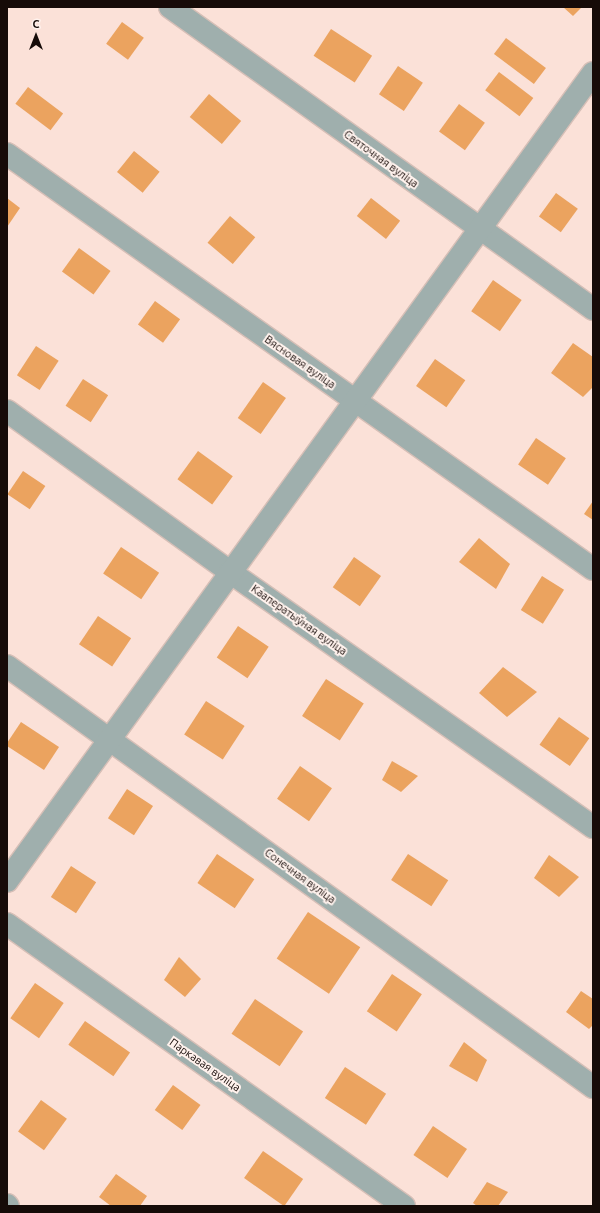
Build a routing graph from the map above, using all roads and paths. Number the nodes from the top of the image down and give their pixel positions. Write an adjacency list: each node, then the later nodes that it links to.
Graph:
1 (170, 7): 4 (street, Святочная вуліца)
2 (593, 72): 4 (street)
3 (7, 154): 6 (street, Вясновая вуліца)
4 (479, 229): 5 (street, Святочная вуліца); 6 (street)
5 (593, 309)
6 (354, 400): 8 (street, Вясновая вуліца); 9 (street)
7 (7, 411): 9 (street, Кааператыўная вуліца)
8 (593, 569)
9 (230, 572): 11 (street); 12 (street, Кааператыўная вуліца)
10 (7, 666): 11 (street, Сонечная вуліца)
11 (109, 739): 13 (street); 15 (street, Сонечная вуліца)
12 (593, 827)
13 (7, 881)
14 (7, 924): 16 (street, Паркавая вуліца)
15 (593, 1087)
16 (404, 1206)

